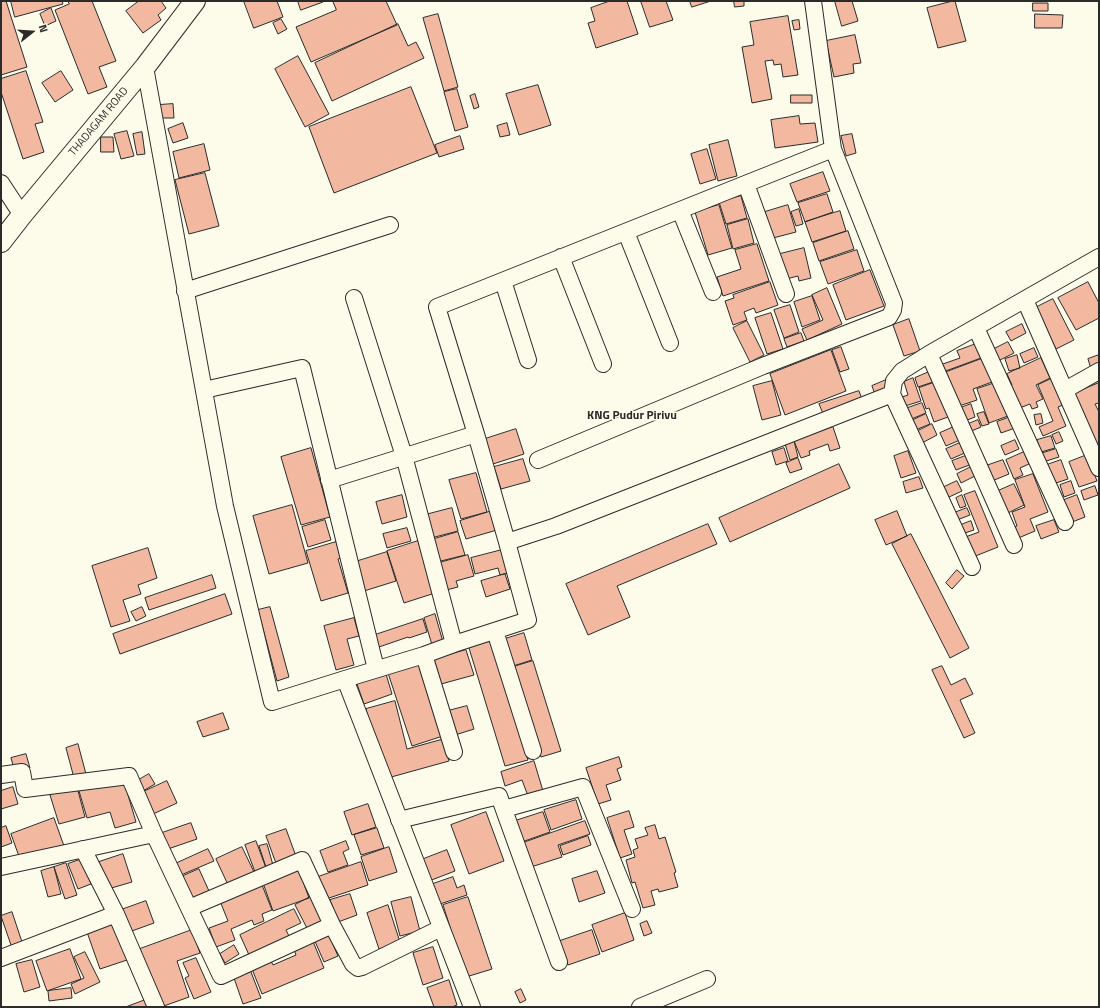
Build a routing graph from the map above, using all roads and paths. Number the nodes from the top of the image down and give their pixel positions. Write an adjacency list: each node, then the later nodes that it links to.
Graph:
1 (195, 1): 3 (main road, THADAGAM ROAD)
2 (813, 1): 4 (street)
3 (145, 67): 8 (main road, THADAGAM ROAD); 15 (street)
4 (833, 149): 6 (street); 31 (street)
5 (1, 183): 8 (street)
6 (746, 184): 7 (street); 17 (street)
7 (680, 210): 10 (street); 16 (street)
8 (22, 215): 11 (main road, THADAGAM ROAD)
9 (390, 226): 15 (street)
10 (626, 232): 13 (street); 21 (street)
11 (1, 242)
12 (1099, 257): 19 (street)
13 (561, 258): 14 (street); 24 (street)
14 (503, 281): 23 (street); 29 (street)
15 (186, 291): 26 (street)
16 (713, 292)
17 (786, 294)
18 (354, 298): 30 (street)
19 (1025, 300): 20 (street); 27 (street)
20 (976, 328): 22 (street); 34 (street)
21 (670, 343)
22 (929, 354): 28 (street); 36 (street)
23 (528, 360)
24 (603, 364)
25 (1099, 371): 27 (street)
26 (204, 390): 33 (street); 42 (street)
27 (1065, 390): 32 (street)
28 (892, 394): 35 (street); 37 (street)
29 (476, 434): 30 (street); 35 (street)
30 (404, 456): 33 (street); 39 (street)
31 (538, 460)
32 (1099, 468)
33 (329, 480): 41 (street)
34 (1065, 522)
35 (507, 542): 38 (street)
36 (1014, 545)
37 (972, 567)
38 (495, 631): 39 (street); 43 (street)
39 (454, 644): 40 (street)
40 (424, 655): 41 (street); 44 (street)
41 (376, 670): 42 (street)
42 (345, 679): 47 (street)
43 (533, 751)
44 (454, 752)
45 (1, 775): 48 (street)
46 (504, 809): 47 (street); 52 (street); 57 (street)
47 (400, 820): 55 (street)
48 (154, 834): 49 (street); 51 (street)
49 (84, 849): 50 (street); 53 (street)
50 (1, 866)
51 (189, 908): 54 (street); 54 (street)
52 (632, 909)
53 (116, 914): 56 (street); 60 (street)
54 (332, 925): 55 (street)
55 (441, 928): 61 (street)
56 (1, 958)
57 (559, 962)
58 (707, 979): 59 (street)
59 (646, 1006)
60 (156, 1007)
61 (472, 1007)

